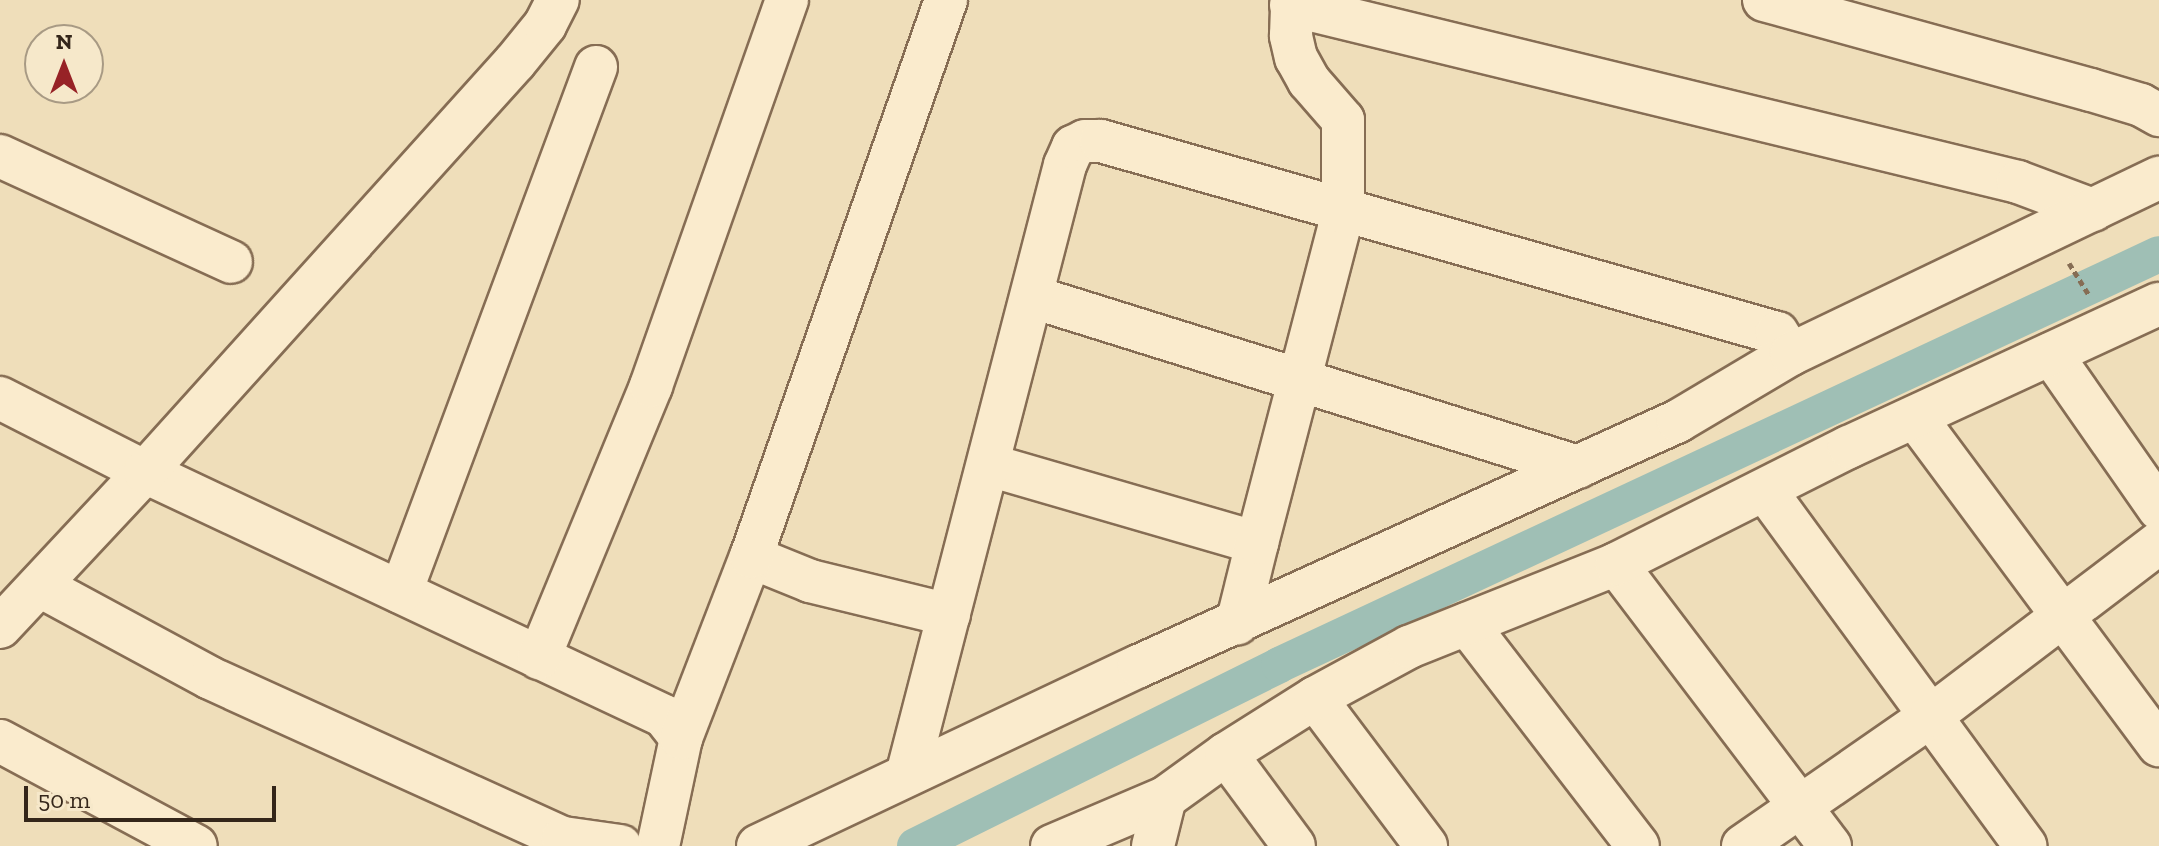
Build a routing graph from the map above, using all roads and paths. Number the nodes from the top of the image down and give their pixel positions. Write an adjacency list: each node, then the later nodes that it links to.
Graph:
1 (558, 0): 22 (street)
2 (787, 0): 38 (street)
3 (946, 0): 29 (street)
4 (1764, 0): 7 (street)
5 (1292, 2): 10 (street); 11 (street)
6 (596, 67): 32 (street)
7 (2159, 115)
8 (0, 156): 13 (street)
9 (2159, 178): 10 (street)
10 (2093, 210): 12 (street)
11 (1343, 212): 14 (street); 17 (street); 19 (street)
12 (2050, 231): 16 (path); 17 (street)
13 (231, 262)
14 (1033, 297): 19 (street); 23 (street)
15 (2156, 311): 16 (street)
16 (2108, 327): 18 (street)
17 (1791, 354): 24 (street)
18 (2051, 354): 21 (street); 26 (street)
19 (1298, 381): 24 (street); 27 (street)
20 (0, 398): 22 (street)
21 (1915, 417): 25 (street); 34 (street)
22 (114, 456): 31 (street); 32 (street)
23 (989, 465): 27 (street); 33 (street)
24 (1578, 467): 35 (street)
25 (1765, 490): 30 (street); 40 (street)
26 (2159, 509)
27 (1257, 543): 35 (street)
28 (2159, 543): 34 (street)
29 (751, 557): 33 (street); 41 (street)
30 (1616, 564): 36 (street); 47 (street)
31 (40, 586): 37 (street); 49 (street)
32 (401, 592): 38 (street)
33 (949, 615): 45 (street)
34 (2063, 616): 40 (street); 43 (street)
35 (1237, 624): 45 (street)
36 (1467, 624): 39 (street); 56 (street)
37 (0, 627)
38 (539, 658): 41 (street)
39 (1315, 698): 44 (street); 55 (street)
40 (1931, 716): 47 (street); 59 (street)
41 (681, 738): 50 (street)
42 (0, 741): 48 (street)
43 (2159, 745)
44 (1226, 754): 46 (street); 54 (street)
45 (907, 775): 51 (street)
46 (1165, 798): 52 (street); 53 (street)
47 (1800, 807): 57 (street); 58 (street)
48 (196, 846)
49 (620, 846)
50 (658, 846)
51 (758, 846)
52 (1052, 846)
53 (1153, 846)
54 (1294, 846)
55 (1426, 846)
56 (1638, 846)
57 (1743, 846)
58 (1830, 846)
59 (2026, 846)

